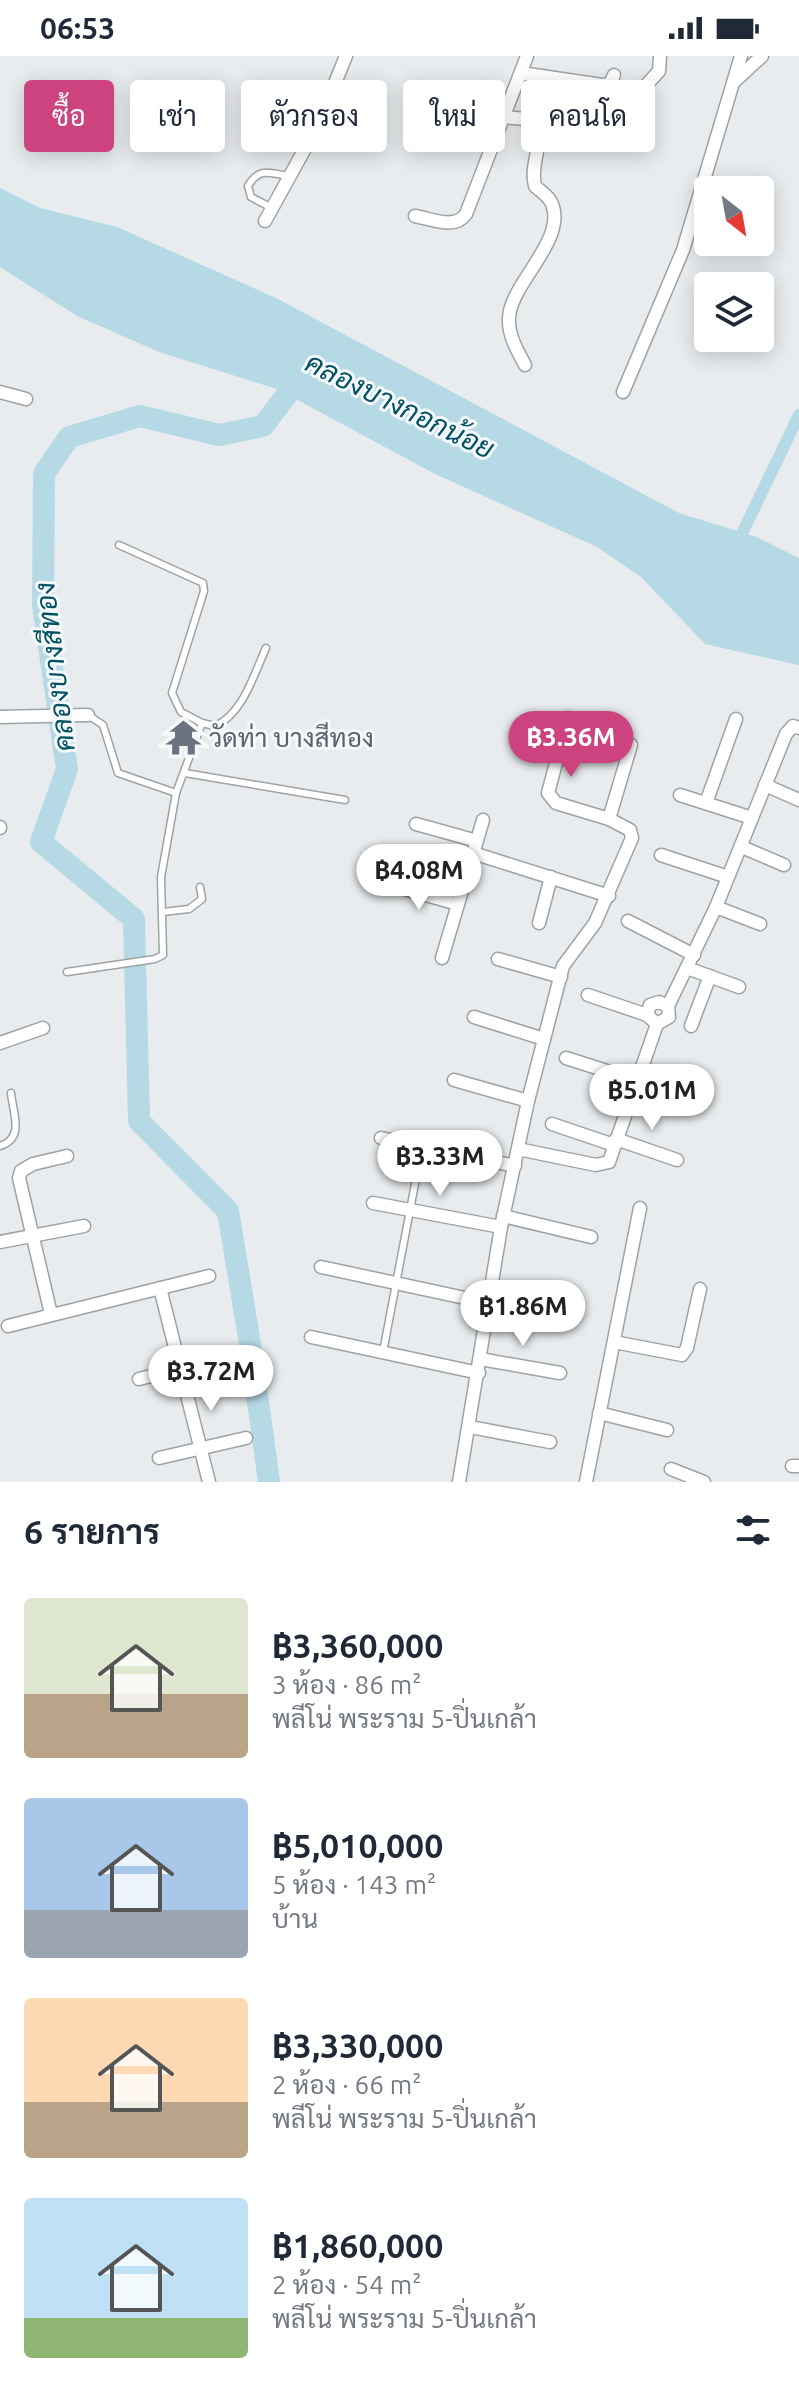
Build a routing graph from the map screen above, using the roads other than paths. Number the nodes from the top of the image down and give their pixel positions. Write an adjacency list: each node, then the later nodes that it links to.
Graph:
1 (346, 56): 8 (street)
2 (527, 56): 6 (street)
3 (660, 56): 9 (street)
4 (741, 56): 10 (street)
5 (762, 56): 10 (street)
6 (521, 73): 7 (street); 11 (street)
7 (614, 75)
8 (337, 80)
9 (651, 80)
10 (734, 82): 21 (street)
11 (505, 114)
12 (303, 152): 15 (street)
13 (490, 152): 17 (street)
14 (537, 152): 19 (street)
15 (290, 176): 16 (street); 16 (lane)
16 (272, 208): 18 (street)
17 (415, 216)
18 (265, 221)
19 (525, 365)
20 (0, 392): 22 (street)
21 (623, 392)
22 (26, 399)
23 (119, 545): 29 (lane)
24 (266, 648): 29 (lane)
25 (82, 716): 26 (street); 34 (lane)
26 (0, 717)
27 (568, 718): 40 (street)
28 (736, 719): 38 (street)
29 (202, 723): 32 (lane)
30 (799, 728): 33 (street)
31 (631, 745): 40 (street)
32 (185, 773): 34 (lane); 36 (lane)
33 (765, 785): 37 (street); 39 (street)
34 (176, 793): 54 (lane)
35 (680, 795): 38 (street)
36 (345, 800)
37 (799, 800)
38 (706, 803): 39 (street)
39 (752, 818): 44 (street)
40 (609, 819): 51 (street)
41 (483, 820): 43 (street)
42 (416, 824): 43 (street)
43 (475, 847): 47 (street); 52 (street)
44 (742, 847): 46 (street); 48 (street)
45 (661, 855): 48 (street)
46 (784, 865)
47 (551, 877): 51 (street); 56 (street)
48 (728, 877): 53 (street)
49 (390, 885): 52 (street)
50 (200, 887): 54 (lane)
51 (609, 896): 64 (street)
52 (458, 904): 59 (street)
53 (716, 907): 57 (street); 58 (street)
54 (163, 912): 62 (lane)
55 (628, 921): 58 (street)
56 (539, 923)
57 (760, 924)
58 (694, 955): 61 (street)
59 (442, 958)
60 (498, 959): 64 (street)
61 (687, 968): 63 (street); 67 (street)
62 (67, 972)
63 (710, 976): 65 (street); 71 (street)
64 (561, 977): 73 (street)
65 (739, 987)
66 (588, 995): 68 (street)
67 (668, 1006): 68 (street); 70 (street)
68 (647, 1015): 70 (street)
69 (474, 1017): 73 (street)
70 (657, 1024): 76 (street)
71 (691, 1026)
72 (43, 1028): 74 (street)
73 (544, 1039): 80 (street)
74 (0, 1043)
75 (566, 1058): 76 (street)
76 (640, 1074): 78 (street); 83 (street)
77 (454, 1080): 80 (street)
78 (703, 1090)
79 (11, 1093): 84 (lane)
80 (528, 1101): 86 (street)
81 (552, 1124): 83 (street)
82 (381, 1138): 85 (street)
83 (615, 1142): 86 (street); 88 (street)
84 (0, 1146)
85 (422, 1147): 89 (street); 92 (lane)
86 (518, 1149): 89 (street)
87 (67, 1156): 95 (street)
88 (677, 1160)
89 (515, 1166): 93 (street)
90 (373, 1203): 92 (street)
91 (640, 1208): 109 (street)
92 (411, 1210): 93 (street); 100 (lane)
93 (502, 1222): 96 (street); 101 (street)
94 (84, 1226): 95 (street)
95 (32, 1236): 97 (street); 106 (street)
96 (591, 1237)
97 (0, 1242)
98 (321, 1267): 100 (street)
99 (209, 1276): 102 (street)
100 (397, 1284): 104 (street); 110 (lane)
101 (492, 1287): 104 (street); 105 (street)
102 (160, 1288): 106 (street); 113 (street)
103 (700, 1289): 109 (street)
104 (488, 1303): 112 (street)
105 (576, 1304)
106 (51, 1314): 107 (street)
107 (8, 1326)
108 (311, 1337): 110 (street)
109 (614, 1342): 117 (street)
110 (383, 1353): 114 (street)
111 (226, 1357): 113 (street)
112 (480, 1359): 114 (street); 115 (street)
113 (181, 1367): 116 (street); 122 (street)
114 (479, 1373): 118 (street)
115 (560, 1373)
116 (139, 1379)
117 (599, 1413): 119 (street); 127 (street)
118 (470, 1427): 121 (street); 126 (street)
119 (667, 1430)
120 (246, 1438): 122 (street)
121 (550, 1442)
122 (201, 1449): 123 (street); 125 (street)
123 (159, 1458)
124 (671, 1469): 128 (street)
125 (209, 1482)
126 (459, 1482)
127 (586, 1482)
128 (704, 1482)

